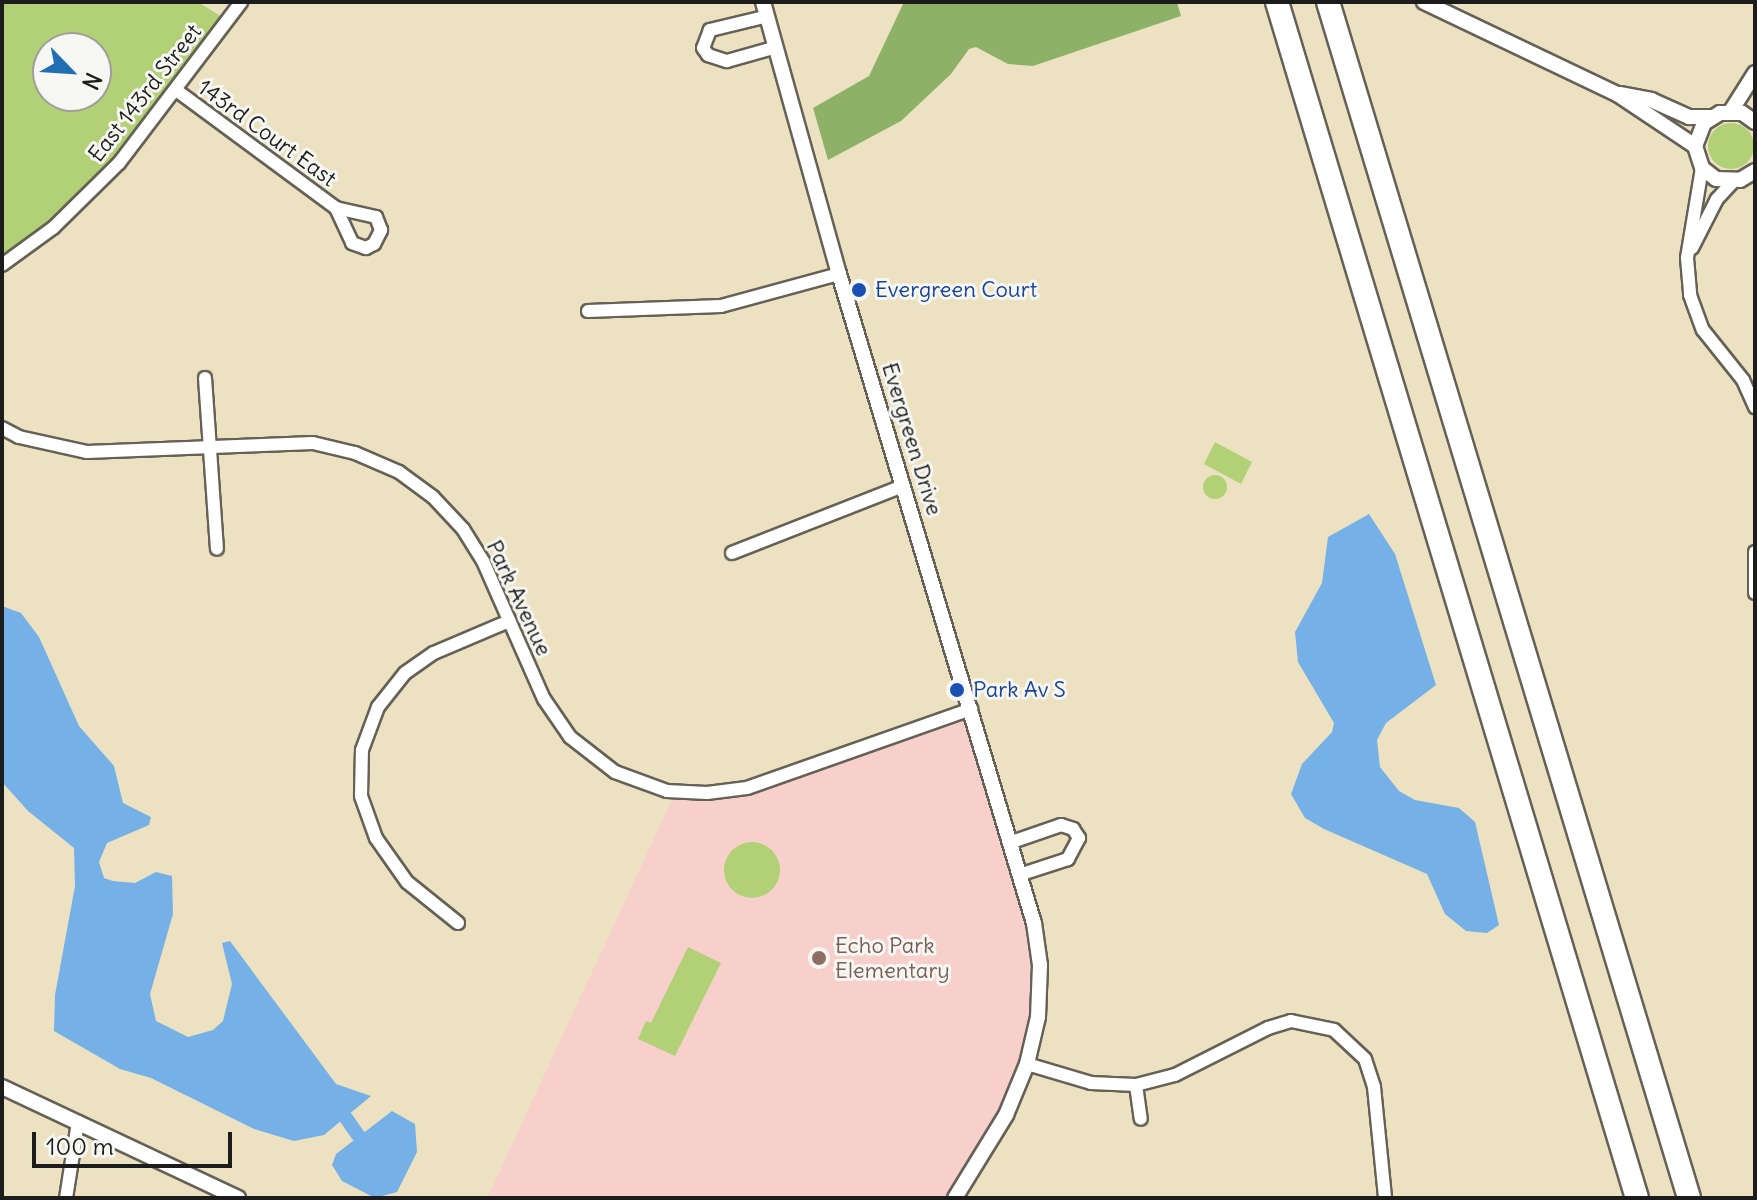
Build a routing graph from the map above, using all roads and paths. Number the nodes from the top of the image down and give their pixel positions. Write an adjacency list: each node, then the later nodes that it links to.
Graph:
1 (241, 2): 8 (street, East 143rd Street)
2 (1277, 2): 45 (highway)
3 (1328, 2): 46 (highway)
4 (1424, 2): 9 (street)
5 (764, 9): 6 (street, Evergreen Drive); 6 (street, Evergreen Drive)
6 (773, 48): 20 (street, Evergreen Drive)
7 (1755, 73): 10 (street)
8 (176, 90): 17 (street, 143rd Court East); 19 (street, East 143rd Street)
9 (1617, 94): 11 (street); 13 (street)
10 (1731, 111): 11 (street); 12 (street)
11 (1710, 117): 13 (street)
12 (1755, 122)
13 (1695, 146): 14 (street)
14 (1702, 168): 16 (street); 18 (street)
15 (1754, 173): 16 (street)
16 (1733, 182): 18 (street)
17 (336, 208)
18 (1687, 258): 23 (street)
19 (2, 265)
20 (839, 274): 21 (street); 26 (street, Evergreen Drive)
21 (588, 311)
22 (205, 378): 25 (street)
23 (1755, 407)
24 (2, 428): 25 (street, Park Avenue)
25 (210, 444): 27 (street); 31 (street, Park Avenue)
26 (903, 486): 29 (street); 32 (street, Evergreen Drive)
27 (217, 549)
28 (1755, 552): 30 (street)
29 (732, 553)
30 (1755, 593)
31 (509, 621): 32 (street, Park Avenue); 35 (street)
32 (971, 709): 33 (street, Evergreen Drive)
33 (1012, 842): 34 (street, Evergreen Drive); 34 (street)
34 (1022, 874): 36 (street, Evergreen Drive)
35 (458, 923)
36 (1027, 1064): 37 (street); 43 (street, Evergreen Drive)
37 (1136, 1085): 39 (street); 44 (street)
38 (2, 1087): 40 (street)
39 (1141, 1119)
40 (78, 1122): 41 (street); 42 (street)
41 (66, 1198)
42 (238, 1198)
43 (955, 1198)
44 (1385, 1198)
45 (1637, 1198)
46 (1689, 1198)

